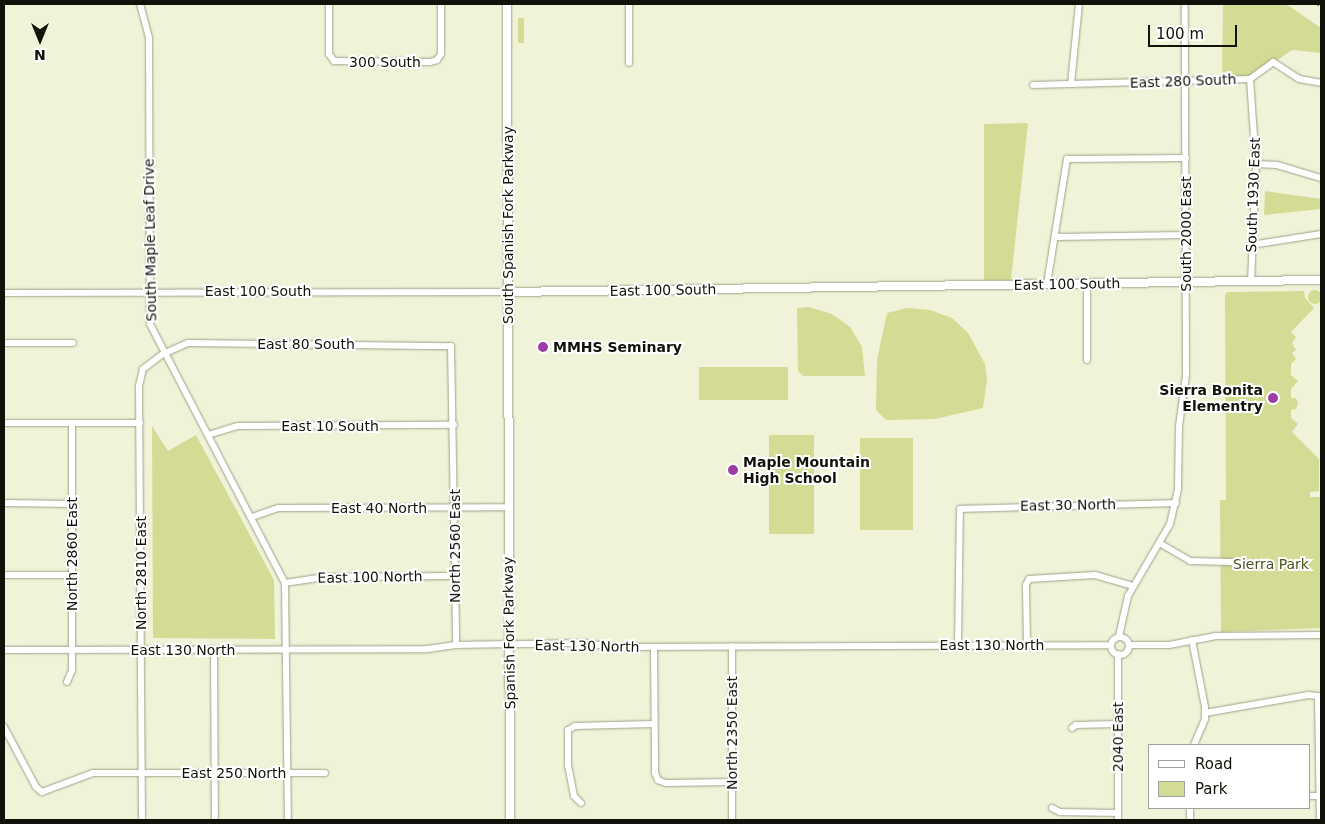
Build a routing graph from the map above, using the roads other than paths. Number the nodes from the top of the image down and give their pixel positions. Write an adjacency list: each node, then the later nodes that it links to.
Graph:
1 (140, 4): 26 (street, South Maple Leaf Drive)
2 (329, 4): 3 (street, 300 South)
3 (441, 4)
4 (507, 4): 27 (street, South Spanish Fork Parkway)
5 (629, 4): 8 (street)
6 (1078, 4): 12 (street)
7 (1185, 4): 10 (street, South 2000 East)
8 (629, 63)
9 (1250, 79): 10 (street, East 280 South); 11 (street, East 280 South); 15 (street, South 1930 East)
10 (1186, 82): 12 (street, East 280 South); 14 (street, South 2000 East)
11 (1321, 83)
12 (1071, 84): 13 (street, East 280 South)
13 (1032, 85)
14 (1186, 158): 18 (street, South 2000 East); 19 (street)
15 (1256, 164): 16 (street); 20 (street, South 1930 East)
16 (1321, 178)
17 (1321, 234): 20 (street)
18 (1186, 235): 19 (street); 24 (street, South 2000 East)
19 (1055, 237): 23 (street)
20 (1252, 246): 22 (street, South 1930 East)
21 (1321, 280): 22 (street, East 100 South)
22 (1251, 281): 24 (street, East 100 South)
23 (1047, 284): 25 (street, East 100 South); 27 (street, East 100 South)
24 (1186, 284): 25 (street, East 100 South); 42 (street, South 2000 East)
25 (1087, 285): 33 (street)
26 (149, 291): 27 (street, East 100 South); 28 (street, East 100 South); 32 (street, South Maple Leaf Drive)
27 (508, 292): 40 (street, South Spanish Fork Parkway)
28 (4, 293)
29 (4, 343): 30 (street)
30 (73, 343)
31 (451, 346): 32 (street, East 80 South); 38 (street, North 2560 East)
32 (163, 354): 34 (street, East 80 South); 39 (street, South Maple Leaf Drive)
33 (1088, 360)
34 (140, 386): 36 (street, North 2810 East)
35 (4, 423): 37 (street)
36 (140, 423): 37 (street); 67 (street, North 2810 East)
37 (72, 424): 43 (street, North 2860 East)
38 (454, 425): 39 (street, East 10 South); 45 (street, North 2560 East)
39 (208, 435): 46 (street, South Maple Leaf Drive)
40 (509, 446): 44 (street, Spanish Fork Parkway)
41 (4, 503): 43 (street)
42 (1176, 503): 47 (street, South 2000 East); 59 (street, East 30 North)
43 (72, 504): 50 (street, North 2860 East)
44 (508, 507): 45 (street, East 40 North); 57 (street, Spanish Fork Parkway)
45 (455, 508): 46 (street, East 40 North); 51 (street, North 2560 East)
46 (252, 517): 52 (street, South Maple Leaf Drive)
47 (1161, 544): 48 (street); 53 (street, South 2000 East)
48 (1232, 562)
49 (4, 575): 50 (street)
50 (72, 575): 66 (street, North 2860 East)
51 (455, 576): 52 (street, East 100 North); 58 (street, North 2560 East)
52 (285, 584): 69 (street)
53 (1133, 586): 55 (street, South 2000 East); 60 (street)
54 (1321, 635): 56 (street)
55 (1120, 636): 61 (street); 62 (street)
56 (1192, 640): 62 (street); 72 (street)
57 (509, 644): 58 (street, East 130 North); 64 (street, East 130 North); 90 (street, Spanish Fork Parkway)
58 (456, 645): 69 (street, East 130 North)
59 (958, 645): 60 (street, East 130 North); 63 (street, East 130 North)
60 (1026, 645): 61 (street, East 130 North)
61 (1111, 645): 70 (street)
62 (1129, 645): 70 (street)
63 (732, 646): 64 (street, East 130 North); 82 (street, North 2350 East)
64 (654, 647): 73 (street)
65 (4, 650): 66 (street, East 130 North)
66 (72, 650): 67 (street, East 130 North); 71 (street, North 2860 East)
67 (141, 650): 68 (street, East 130 North); 81 (street, North 2810 East)
68 (214, 650): 69 (street, East 130 North); 78 (street)
69 (288, 650): 79 (street)
70 (1118, 654): 74 (street, 2040 East)
71 (66, 682)
72 (1205, 713): 77 (street); 83 (street)
73 (654, 724): 82 (street); 84 (street)
74 (1118, 724): 76 (street); 86 (street, 2040 East)
75 (4, 727): 81 (street, East 250 North)
76 (1072, 728)
77 (1195, 744)
78 (215, 773): 79 (street, East 250 North); 81 (street, East 250 North); 88 (street)
79 (288, 773): 80 (street, East 250 North); 89 (street)
80 (326, 773)
81 (142, 774): 87 (street, North 2810 East)
82 (732, 782): 91 (street, North 2350 East)
83 (1321, 796): 92 (street)
84 (581, 803)
85 (1052, 808): 86 (street)
86 (1118, 817)
87 (142, 820)
88 (215, 820)
89 (288, 820)
90 (510, 820)
91 (732, 820)
92 (1320, 820)

